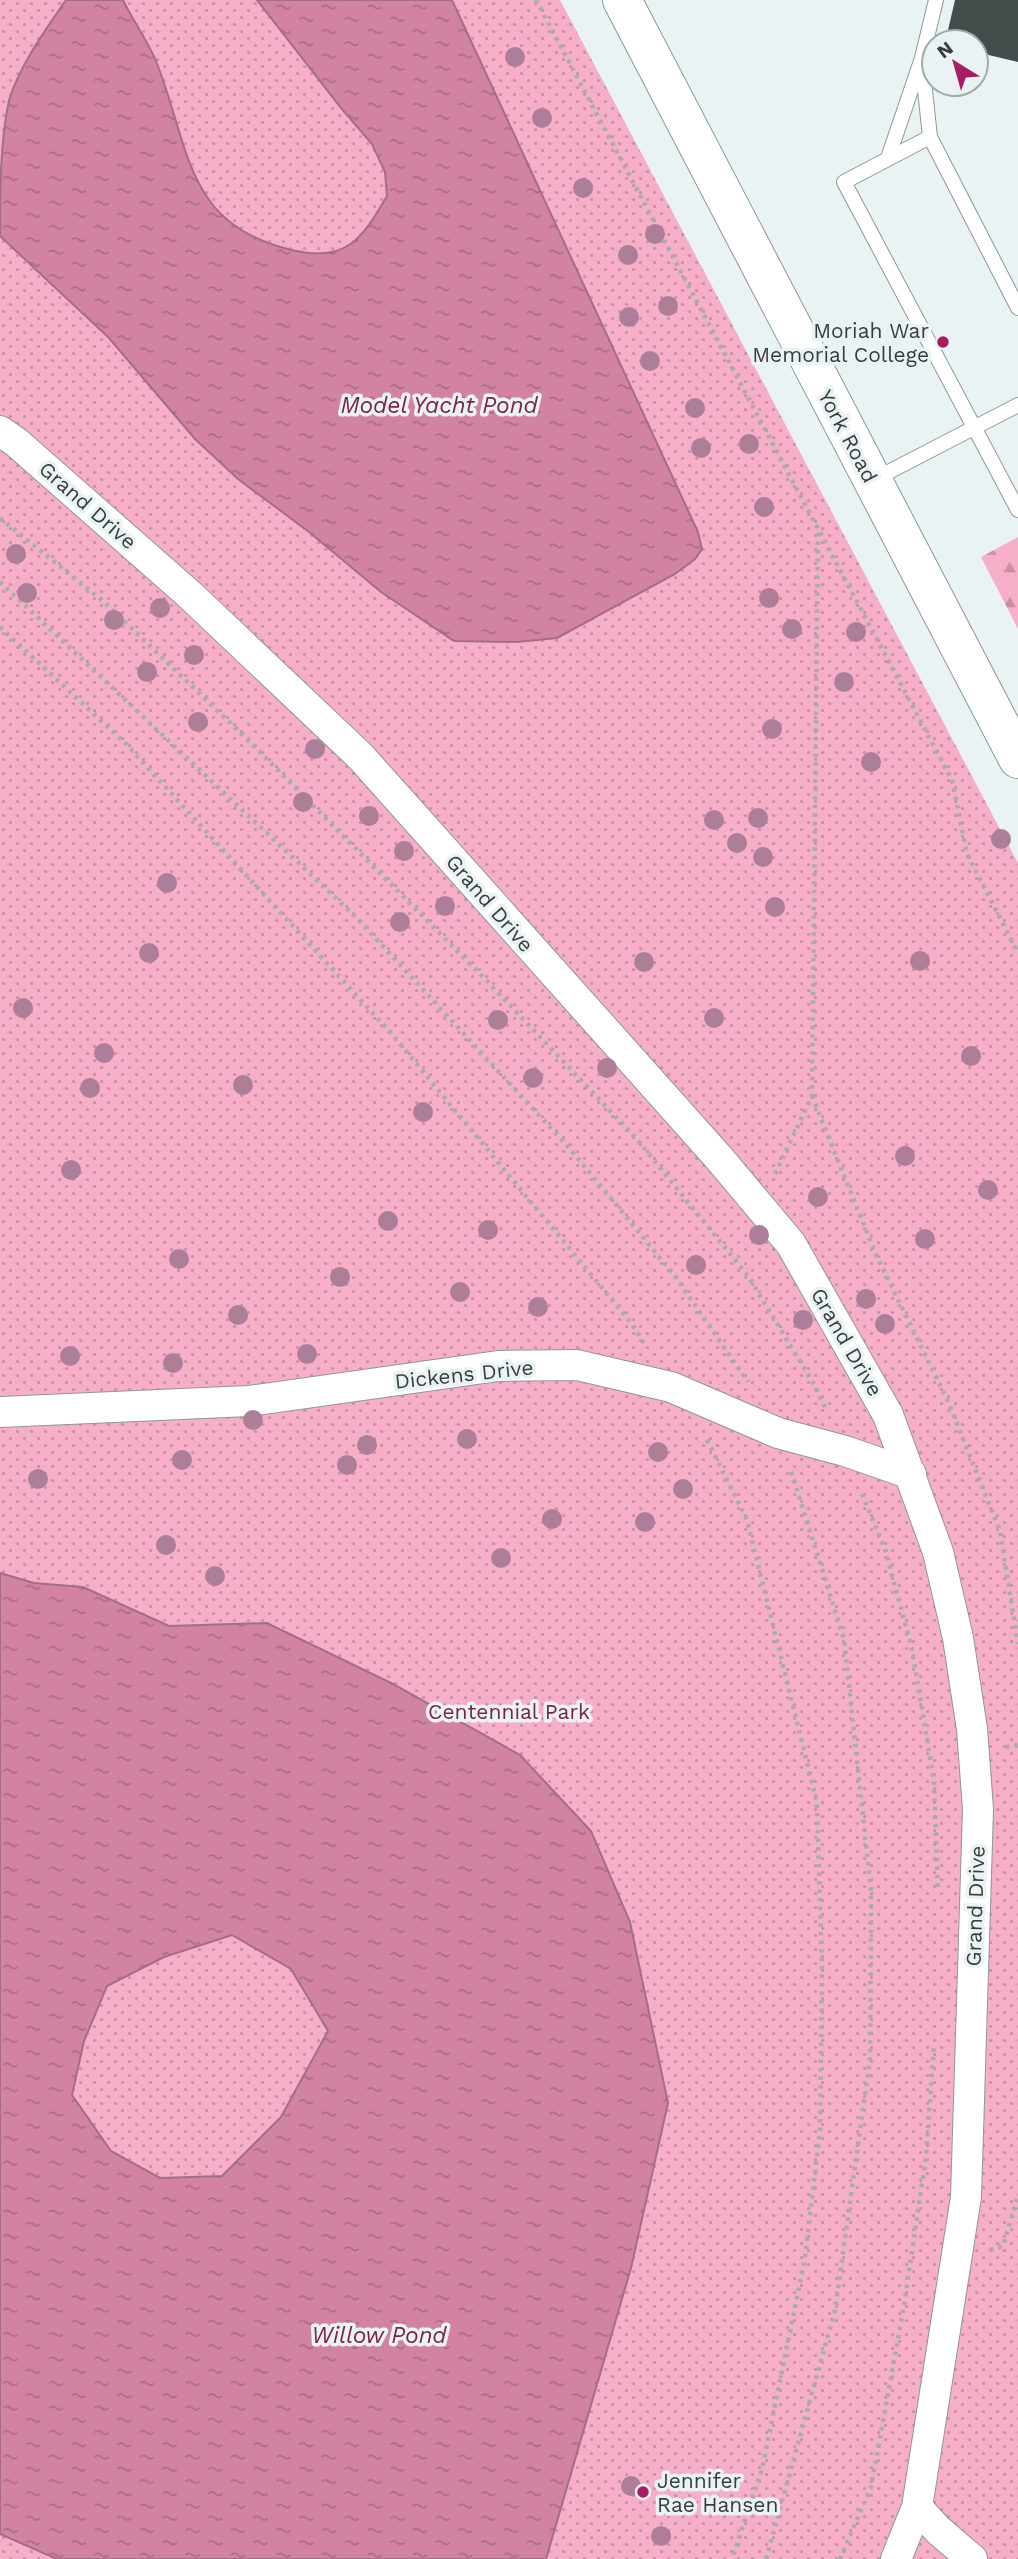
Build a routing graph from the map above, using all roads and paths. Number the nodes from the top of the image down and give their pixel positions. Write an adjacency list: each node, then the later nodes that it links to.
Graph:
1 (536, 0): 16 (path)
2 (622, 0): 13 (main road, York Road)
3 (936, 0): 4 (lane)
4 (929, 28)
5 (920, 64): 8 (lane)
6 (926, 98): 7 (lane)
7 (930, 137): 8 (lane); 9 (lane)
8 (888, 159): 11 (lane)
9 (1018, 308)
10 (1018, 405): 11 (lane)
11 (974, 428): 13 (lane); 14 (lane)
12 (0, 431): 22 (street, Grand Drive)
13 (872, 481): 19 (main road, York Road)
14 (1018, 510)
15 (0, 518): 27 (path)
16 (818, 529): 20 (path); 21 (path)
17 (0, 582): 25 (path)
18 (0, 627): 23 (path)
19 (1018, 759)
20 (1018, 953)
21 (812, 1096): 22 (path); 29 (path)
22 (759, 1206): 28 (street, Grand Drive)
23 (671, 1387): 24 (street, Dickens Drive); 25 (street, Dickens Drive)
24 (0, 1412)
25 (778, 1433): 27 (street, Dickens Drive); 34 (path)
26 (705, 1436): 33 (path)
27 (845, 1451): 28 (street, Dickens Drive); 30 (path)
28 (911, 1474): 32 (street, Grand Drive)
29 (1018, 1644)
30 (939, 1904)
31 (934, 2038): 35 (path)
32 (917, 2507): 36 (street, Grand Drive); 37 (street)
33 (732, 2559)
34 (766, 2559)
35 (840, 2559)
36 (896, 2559)
37 (972, 2559)

